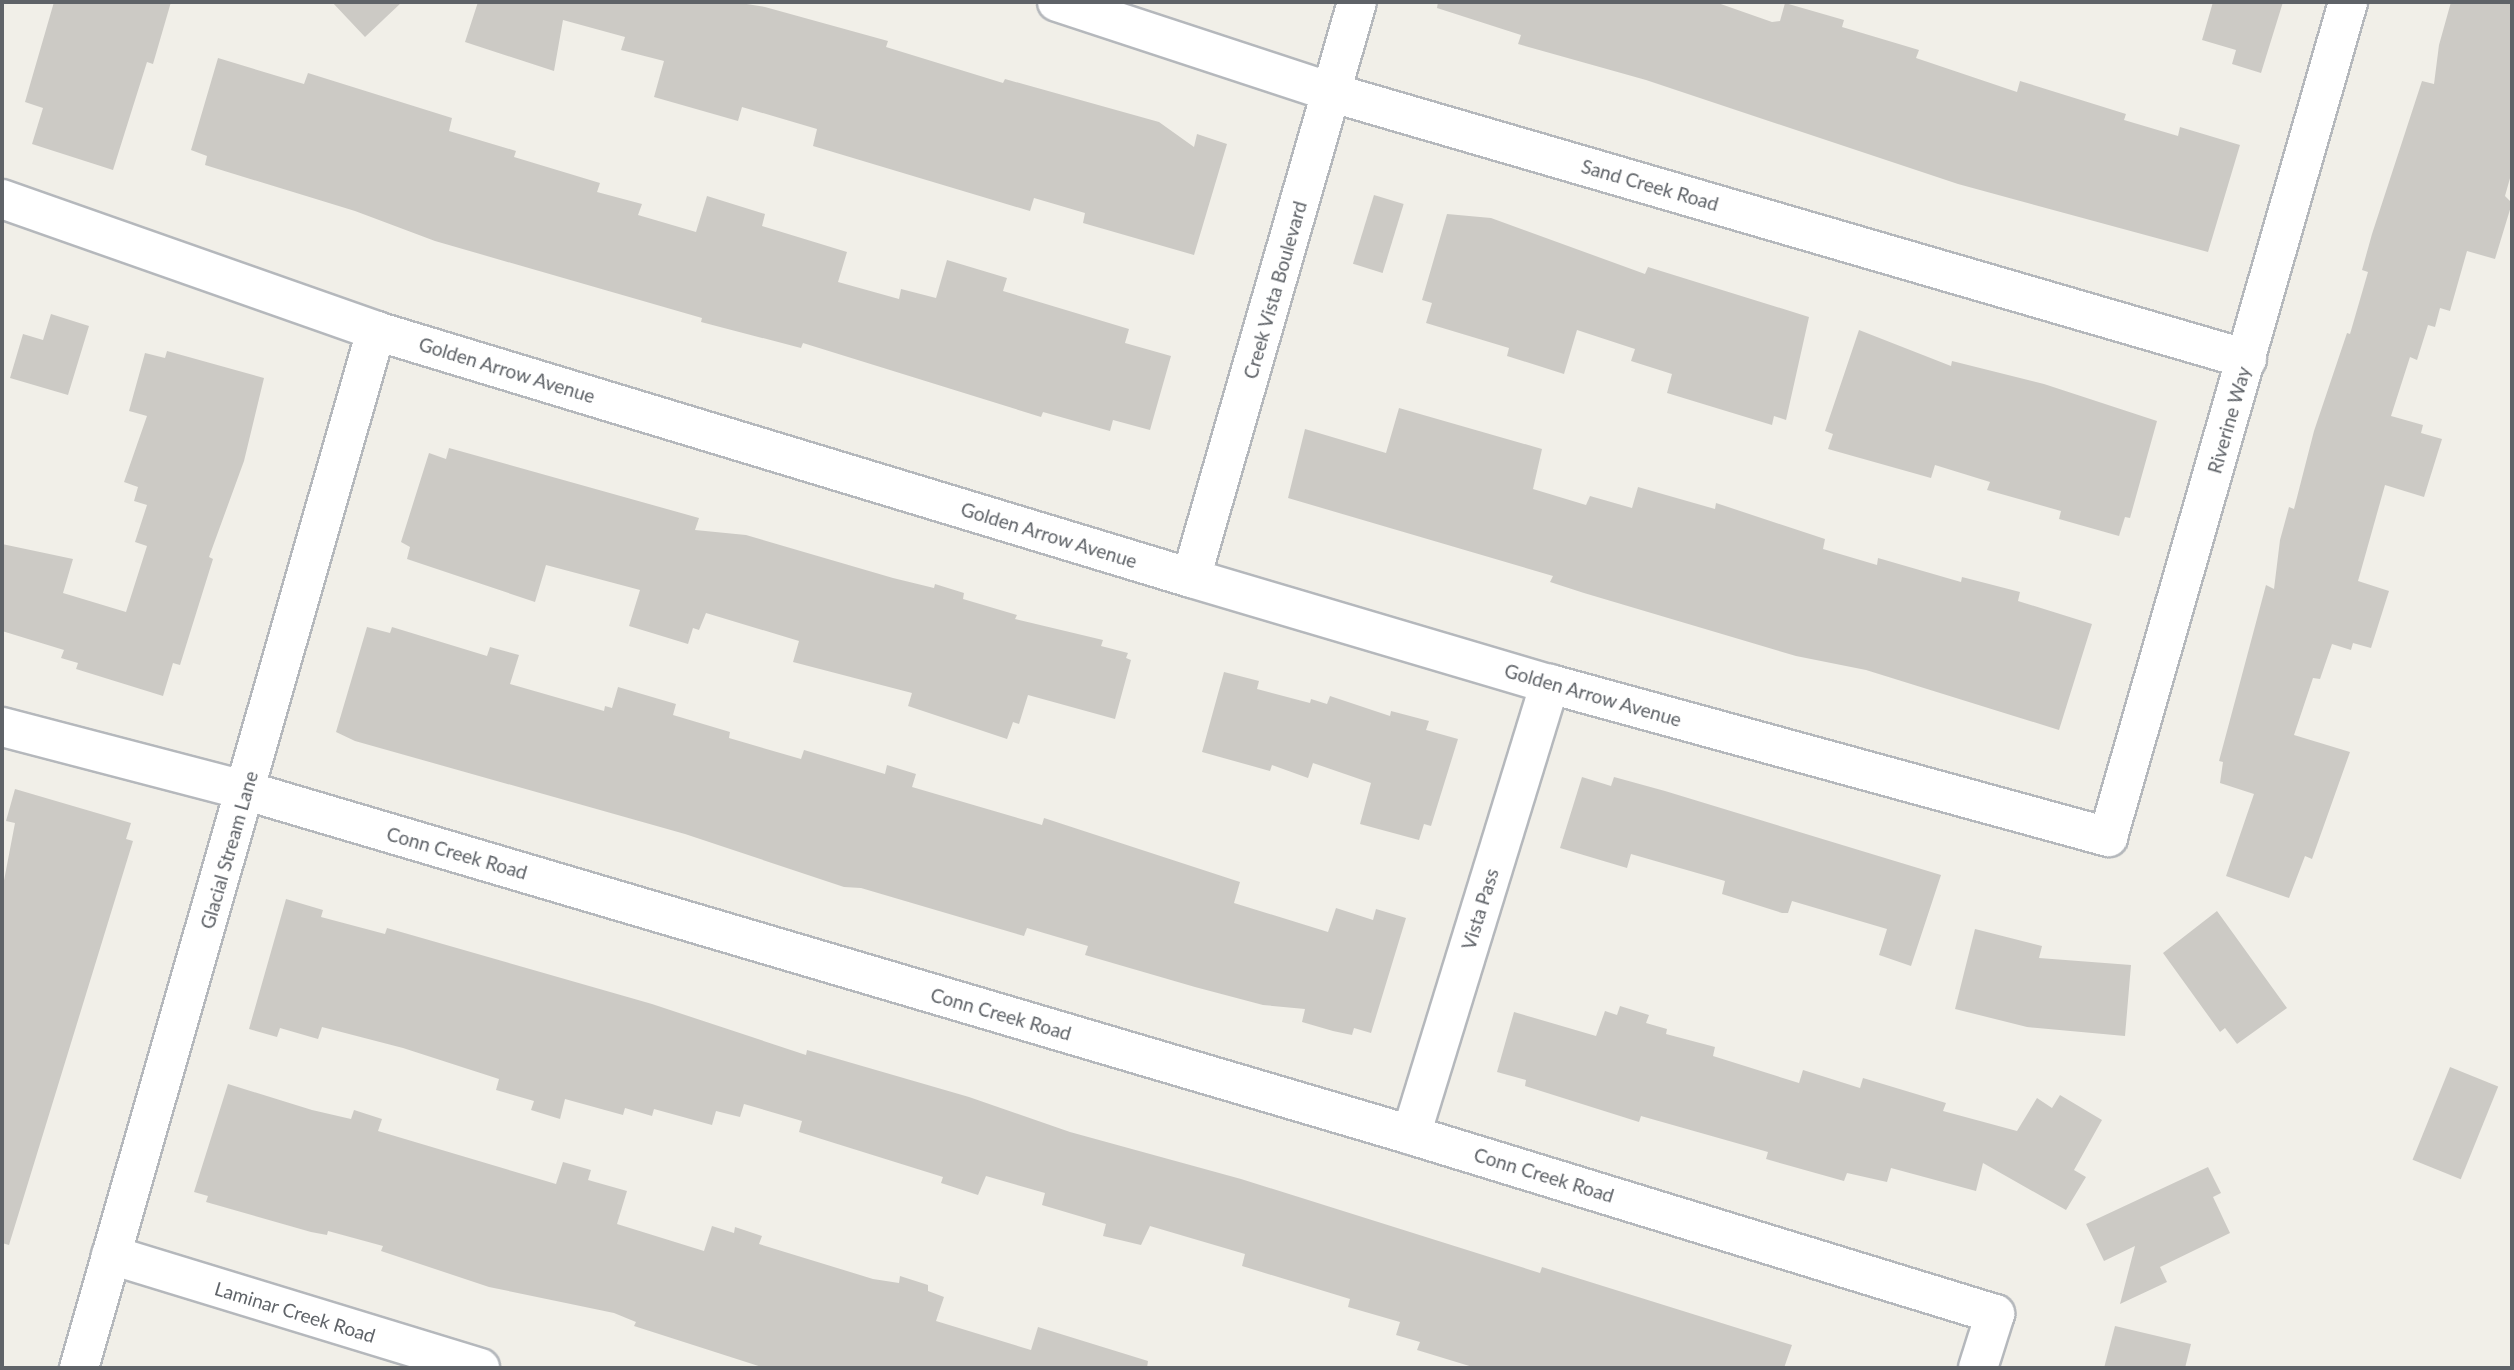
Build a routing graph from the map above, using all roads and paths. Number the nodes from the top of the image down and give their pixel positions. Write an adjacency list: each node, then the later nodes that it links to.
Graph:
1 (1057, 2): 4 (street, Sand Creek Road)
2 (1357, 2): 4 (street, Creek Vista Boulevard)
3 (2348, 2): 7 (street, Riverine Way)
4 (1333, 93): 7 (street, Sand Creek Road); 8 (street, Creek Vista Boulevard)
5 (2, 199): 6 (street, Golden Arrow Avenue)
6 (376, 331): 8 (street, Golden Arrow Avenue); 11 (street, Glacial Stream Lane)
7 (2247, 359): 12 (street, Riverine Way)
8 (1191, 578): 9 (street, Golden Arrow Avenue)
9 (1550, 684): 12 (street, Golden Arrow Avenue); 13 (street, Vista Pass)
10 (2, 727): 11 (street, Conn Creek Road)
11 (247, 791): 13 (street, Conn Creek Road); 14 (street, Glacial Stream Lane)
12 (2108, 837)
13 (1410, 1135): 17 (street, Conn Creek Road)
14 (111, 1255): 15 (street, Glacial Stream Lane); 16 (street, Laminar Creek Road)
15 (79, 1368)
16 (480, 1368)
17 (1978, 1368)

